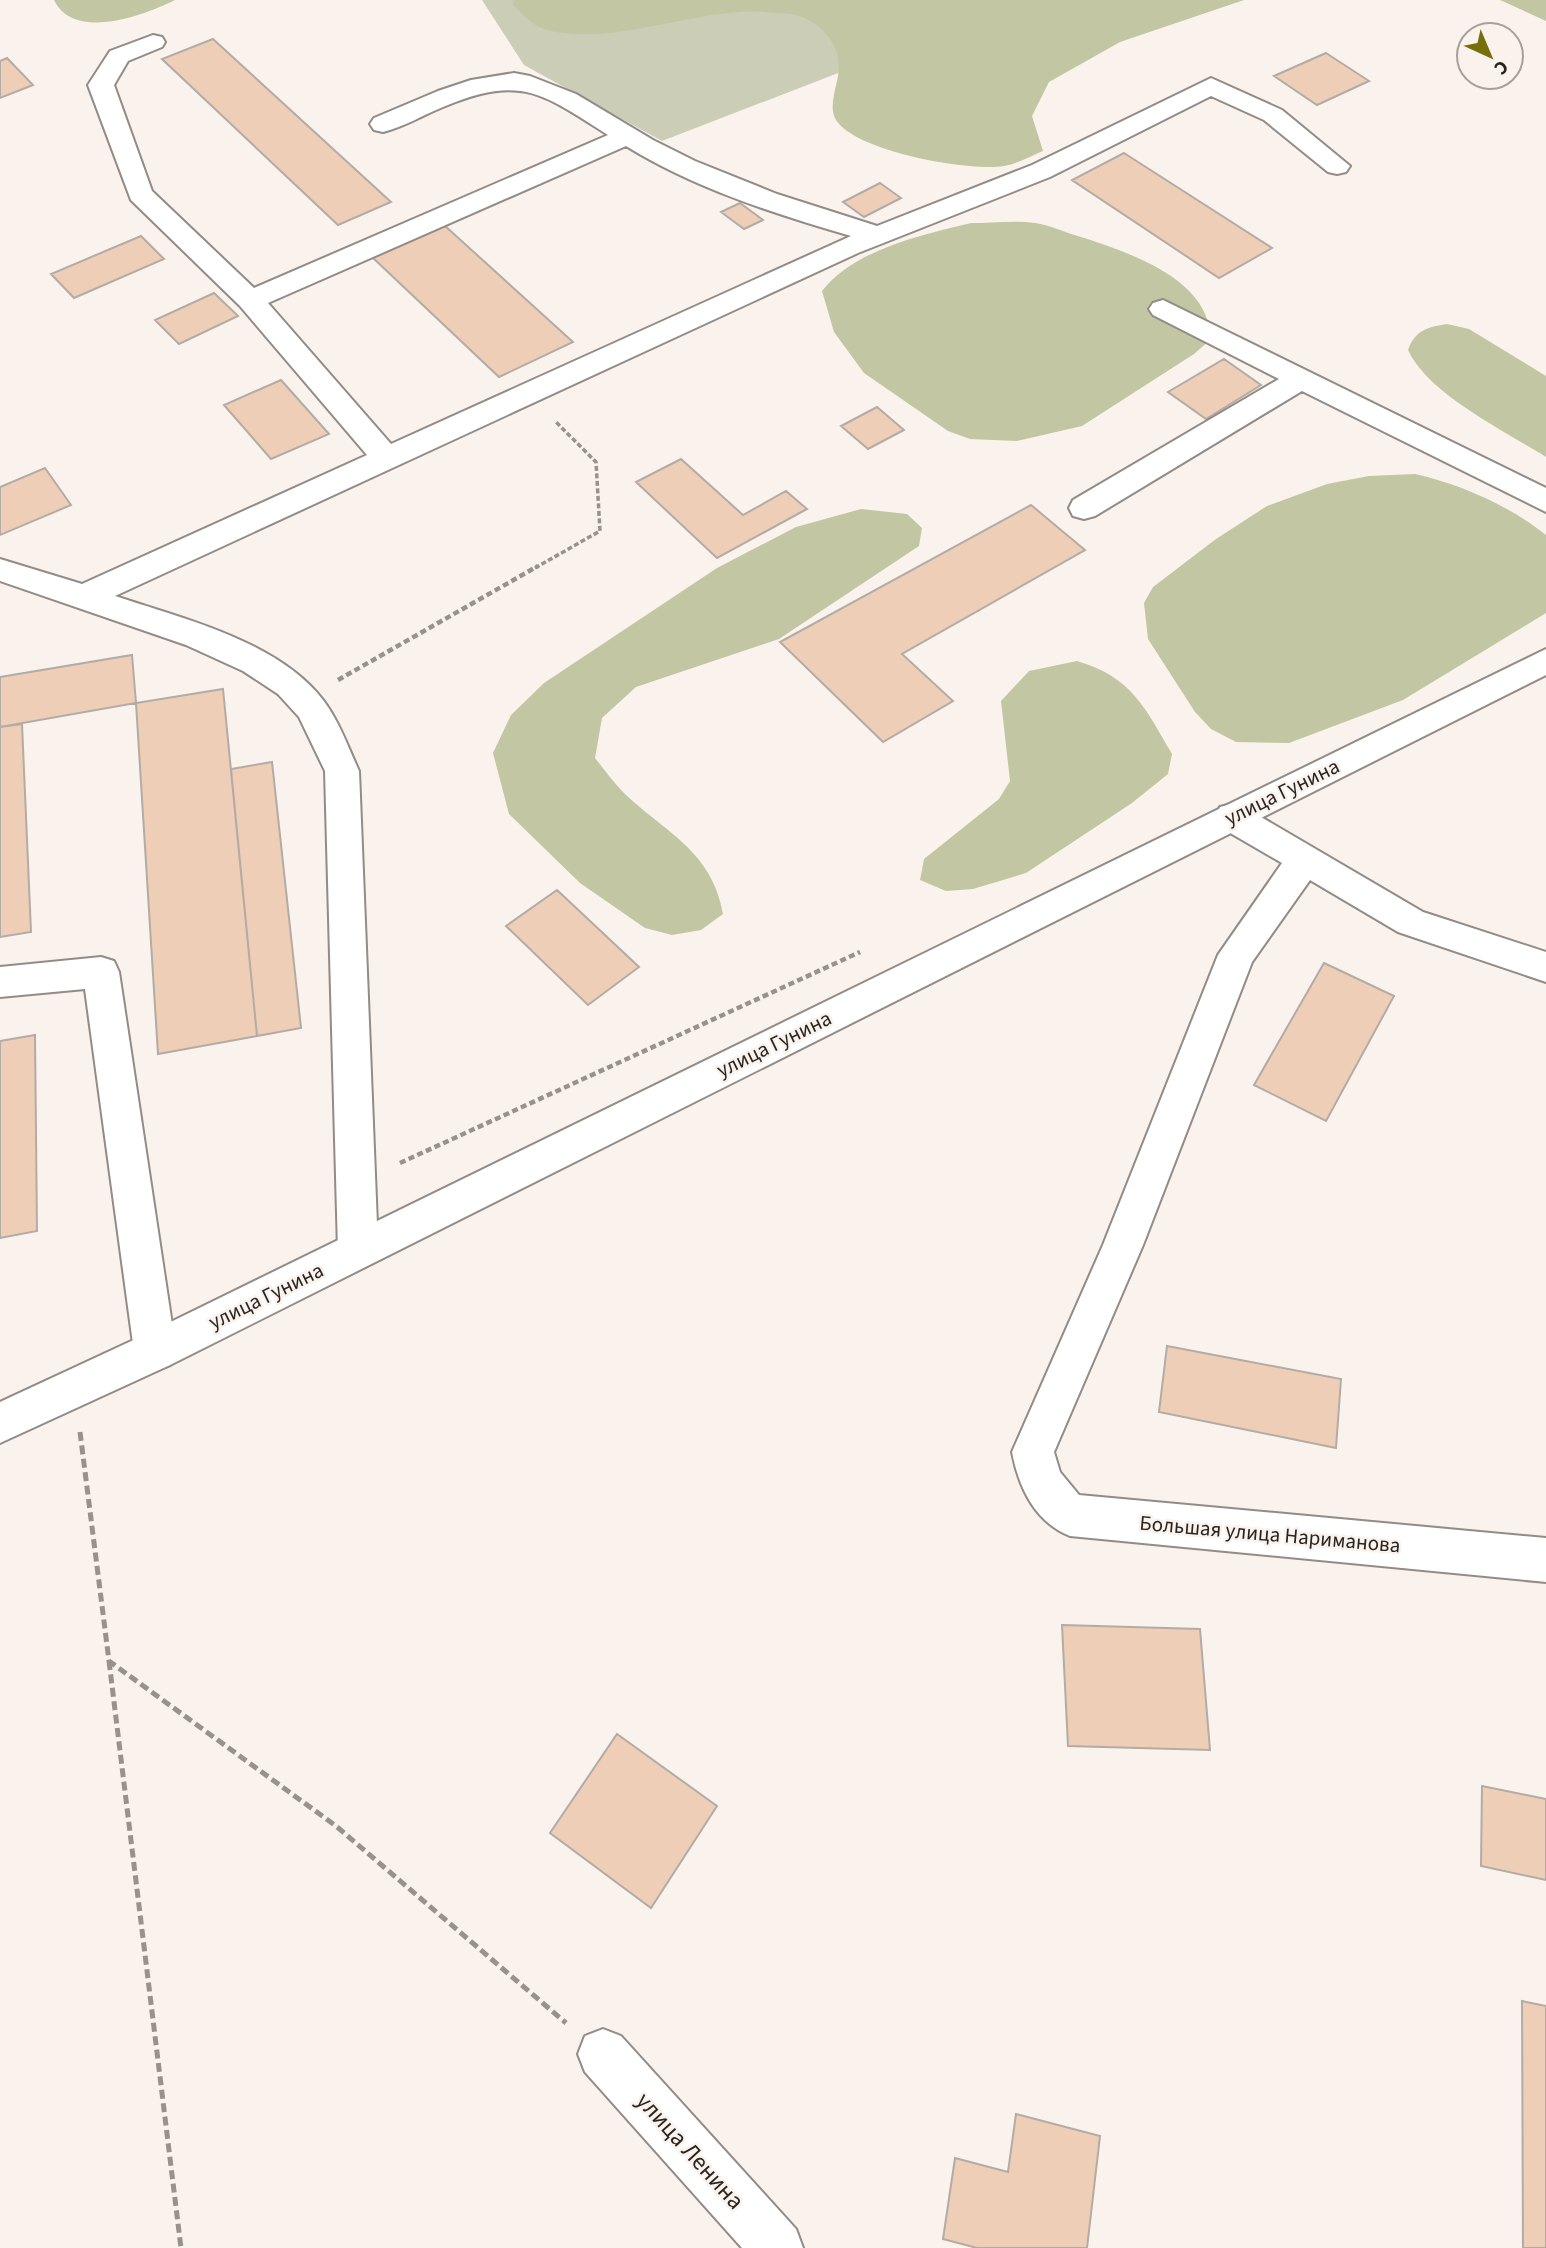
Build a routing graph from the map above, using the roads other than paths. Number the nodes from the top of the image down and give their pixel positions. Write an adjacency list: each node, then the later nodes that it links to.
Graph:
1 (153, 42): 6 (street)
2 (383, 124): 3 (street)
3 (626, 137): 5 (street); 6 (street)
4 (1337, 166): 5 (street)
5 (878, 235): 9 (street)
6 (250, 300): 9 (street)
7 (1163, 309): 8 (street)
8 (1302, 378): 10 (street); 11 (street)
9 (387, 459): 13 (street)
10 (1546, 501)
11 (1084, 508)
12 (0, 570): 13 (street)
13 (85, 596): 19 (street)
14 (1546, 661): 15 (street, улица Гунина)
15 (1232, 817): 16 (street); 19 (street, улица Гунина)
16 (1305, 859): 17 (street); 22 (street, Большая улица Нариманова)
17 (1546, 967)
18 (0, 982): 20 (street)
19 (358, 1250): 20 (street, улица Гунина)
20 (155, 1351): 21 (street, улица Гунина)
21 (0, 1423)
22 (1546, 1560)
23 (603, 2054): 24 (street, улица Ленина)
24 (777, 2248)

